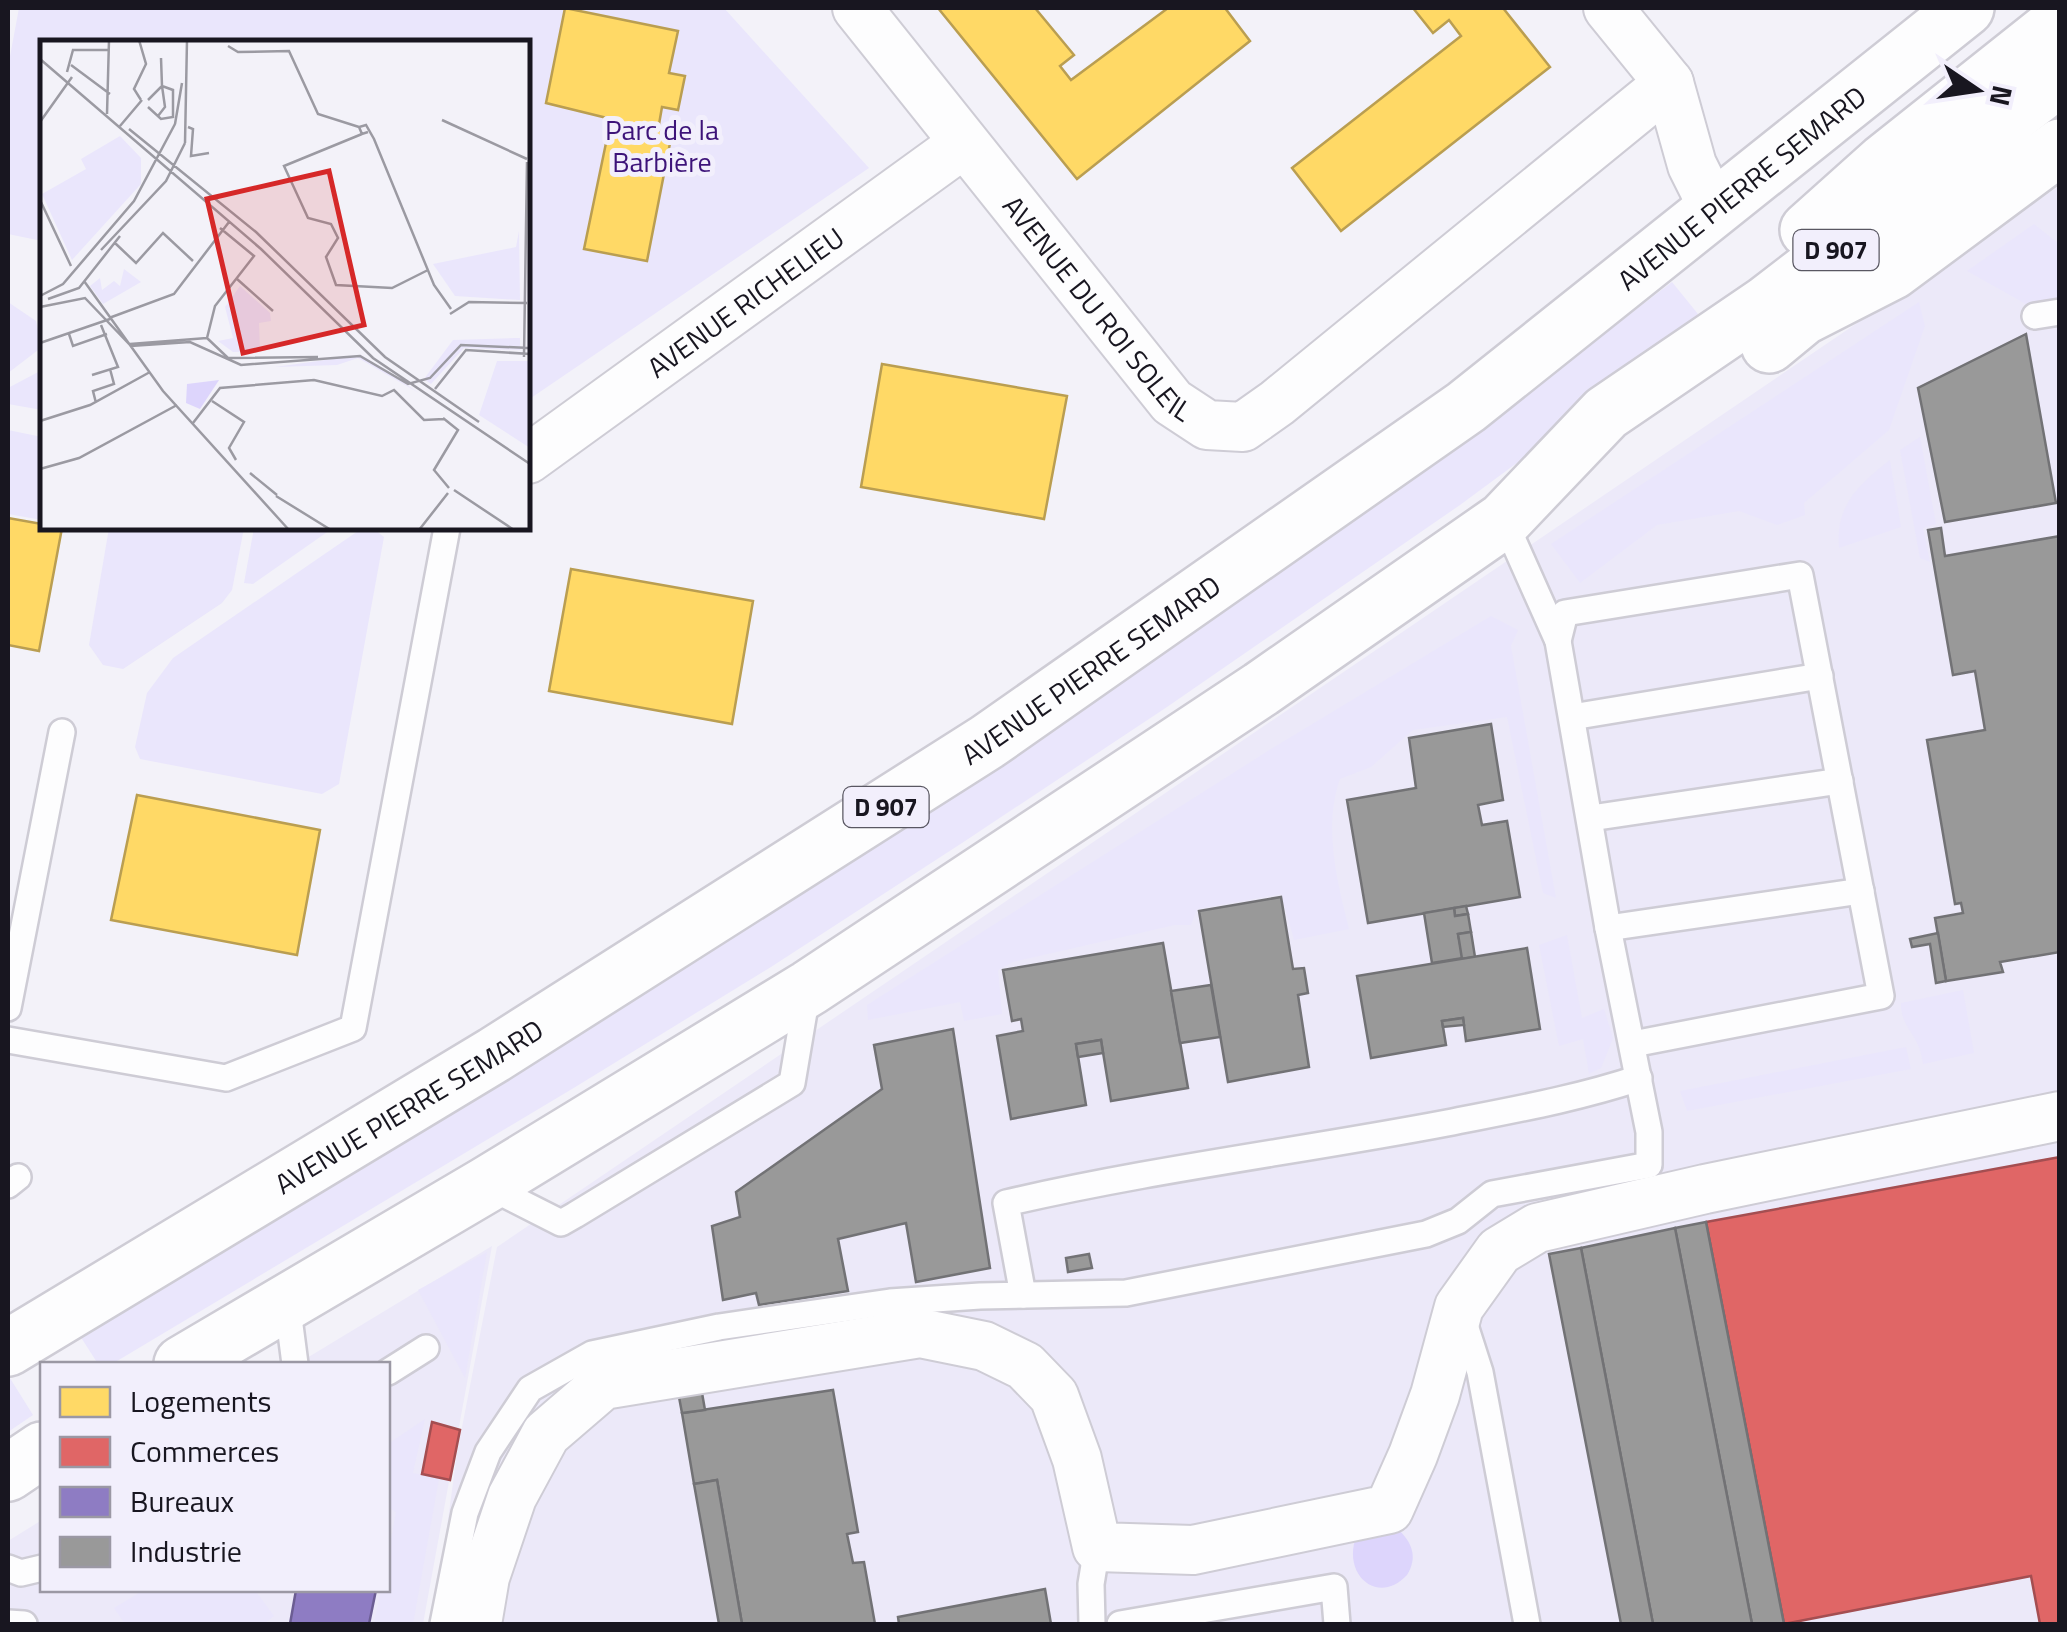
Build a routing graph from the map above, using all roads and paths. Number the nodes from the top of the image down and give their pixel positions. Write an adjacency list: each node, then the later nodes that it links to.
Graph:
1 (857, 8): 7 (street, AVENUE DU ROI SOLEIL)
2 (1608, 8): 6 (street)
3 (1966, 8): 9 (main road, AVENUE PIERRE SEMARD / D 907)
4 (2060, 22): 10 (main road)
5 (2060, 78): 10 (main road, D 907)
6 (1669, 83): 7 (street, AVENUE DU ROI SOLEIL); 9 (street)
7 (963, 144): 11 (street, AVENUE RICHELIEU)
8 (2060, 147): 12 (main road)
9 (1714, 210): 32 (main road, AVENUE PIERRE SEMARD / D 907)
10 (1606, 414): 12 (main road, D 907)
11 (530, 458)
12 (1504, 520): 14 (lane); 22 (main road, D 907)
13 (448, 530): 24 (lane)
14 (1558, 641): 15 (lane); 16 (lane)
15 (1820, 676): 16 (lane); 18 (lane)
16 (1572, 717): 19 (lane)
17 (62, 732): 23 (lane)
18 (1840, 781): 19 (lane); 20 (lane)
19 (1590, 818): 21 (lane)
20 (1861, 891): 21 (lane); 25 (lane)
21 (1608, 928): 25 (lane)
22 (808, 988): 28 (main road, D 907); 28 (lane)
23 (8, 1008)
24 (8, 1040)
25 (1633, 1044): 26 (lane)
26 (1639, 1078): 29 (lane); 29 (lane)
27 (2060, 1116): 31 (street)
28 (486, 1185): 30 (main road, D 907)
29 (1023, 1295): 44 (lane)
30 (287, 1302): 34 (main road, D 907); 35 (lane)
31 (1460, 1307): 39 (street); 49 (lane)
32 (10, 1342)
33 (426, 1348): 36 (lane)
34 (185, 1362)
35 (294, 1362)
36 (390, 1371)
37 (40, 1451): 38 (main road)
38 (8, 1473)
39 (1097, 1547): 45 (street); 46 (lane)
40 (8, 1568): 41 (lane)
41 (40, 1569)
42 (8, 1623): 43 (lane)
43 (24, 1624)
44 (443, 1624)
45 (476, 1624)
46 (1092, 1624)
47 (1120, 1624): 48 (lane)
48 (1338, 1624)
49 (1527, 1624)

